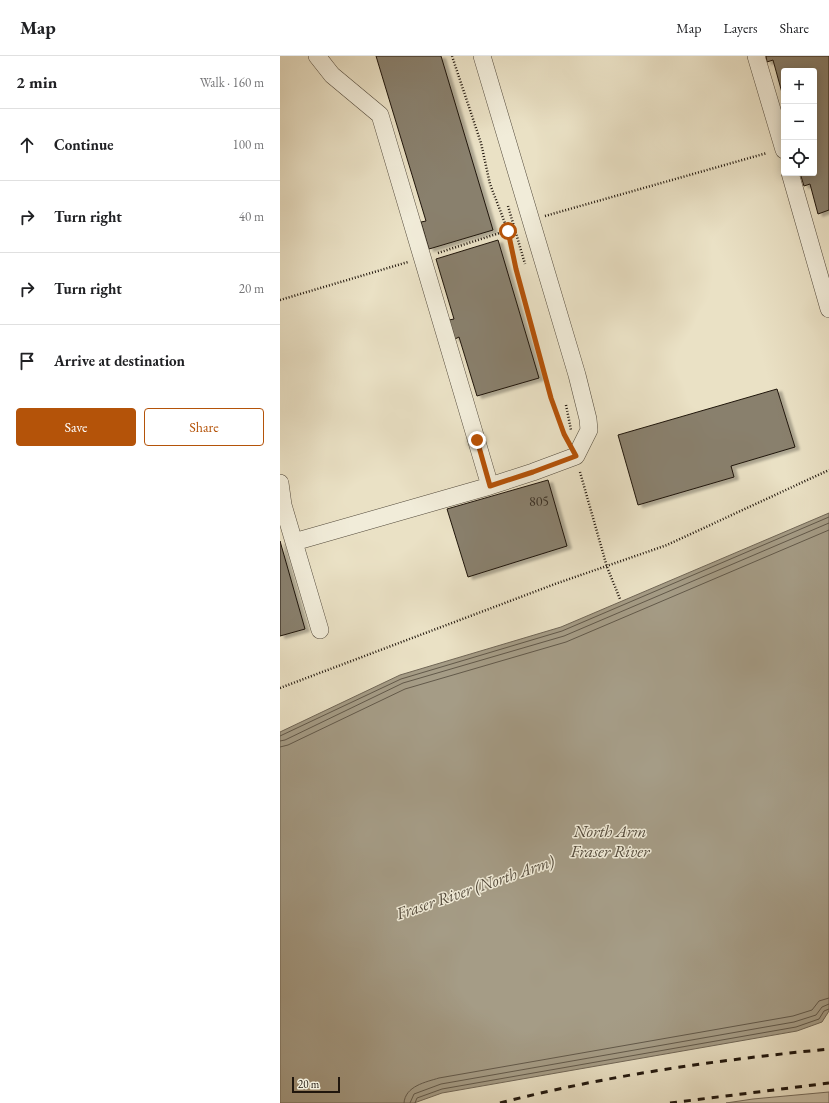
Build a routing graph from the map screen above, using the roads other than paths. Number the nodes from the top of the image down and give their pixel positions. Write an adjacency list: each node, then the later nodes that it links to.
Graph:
1 (317, 56): 8 (lane)
2 (482, 56): 8 (lane)
3 (756, 56): 4 (lane)
4 (781, 140)
5 (791, 176): 6 (lane)
6 (829, 309)
7 (280, 483): 9 (lane)
8 (490, 486): 9 (lane)
9 (294, 542): 10 (lane)
10 (320, 630)

